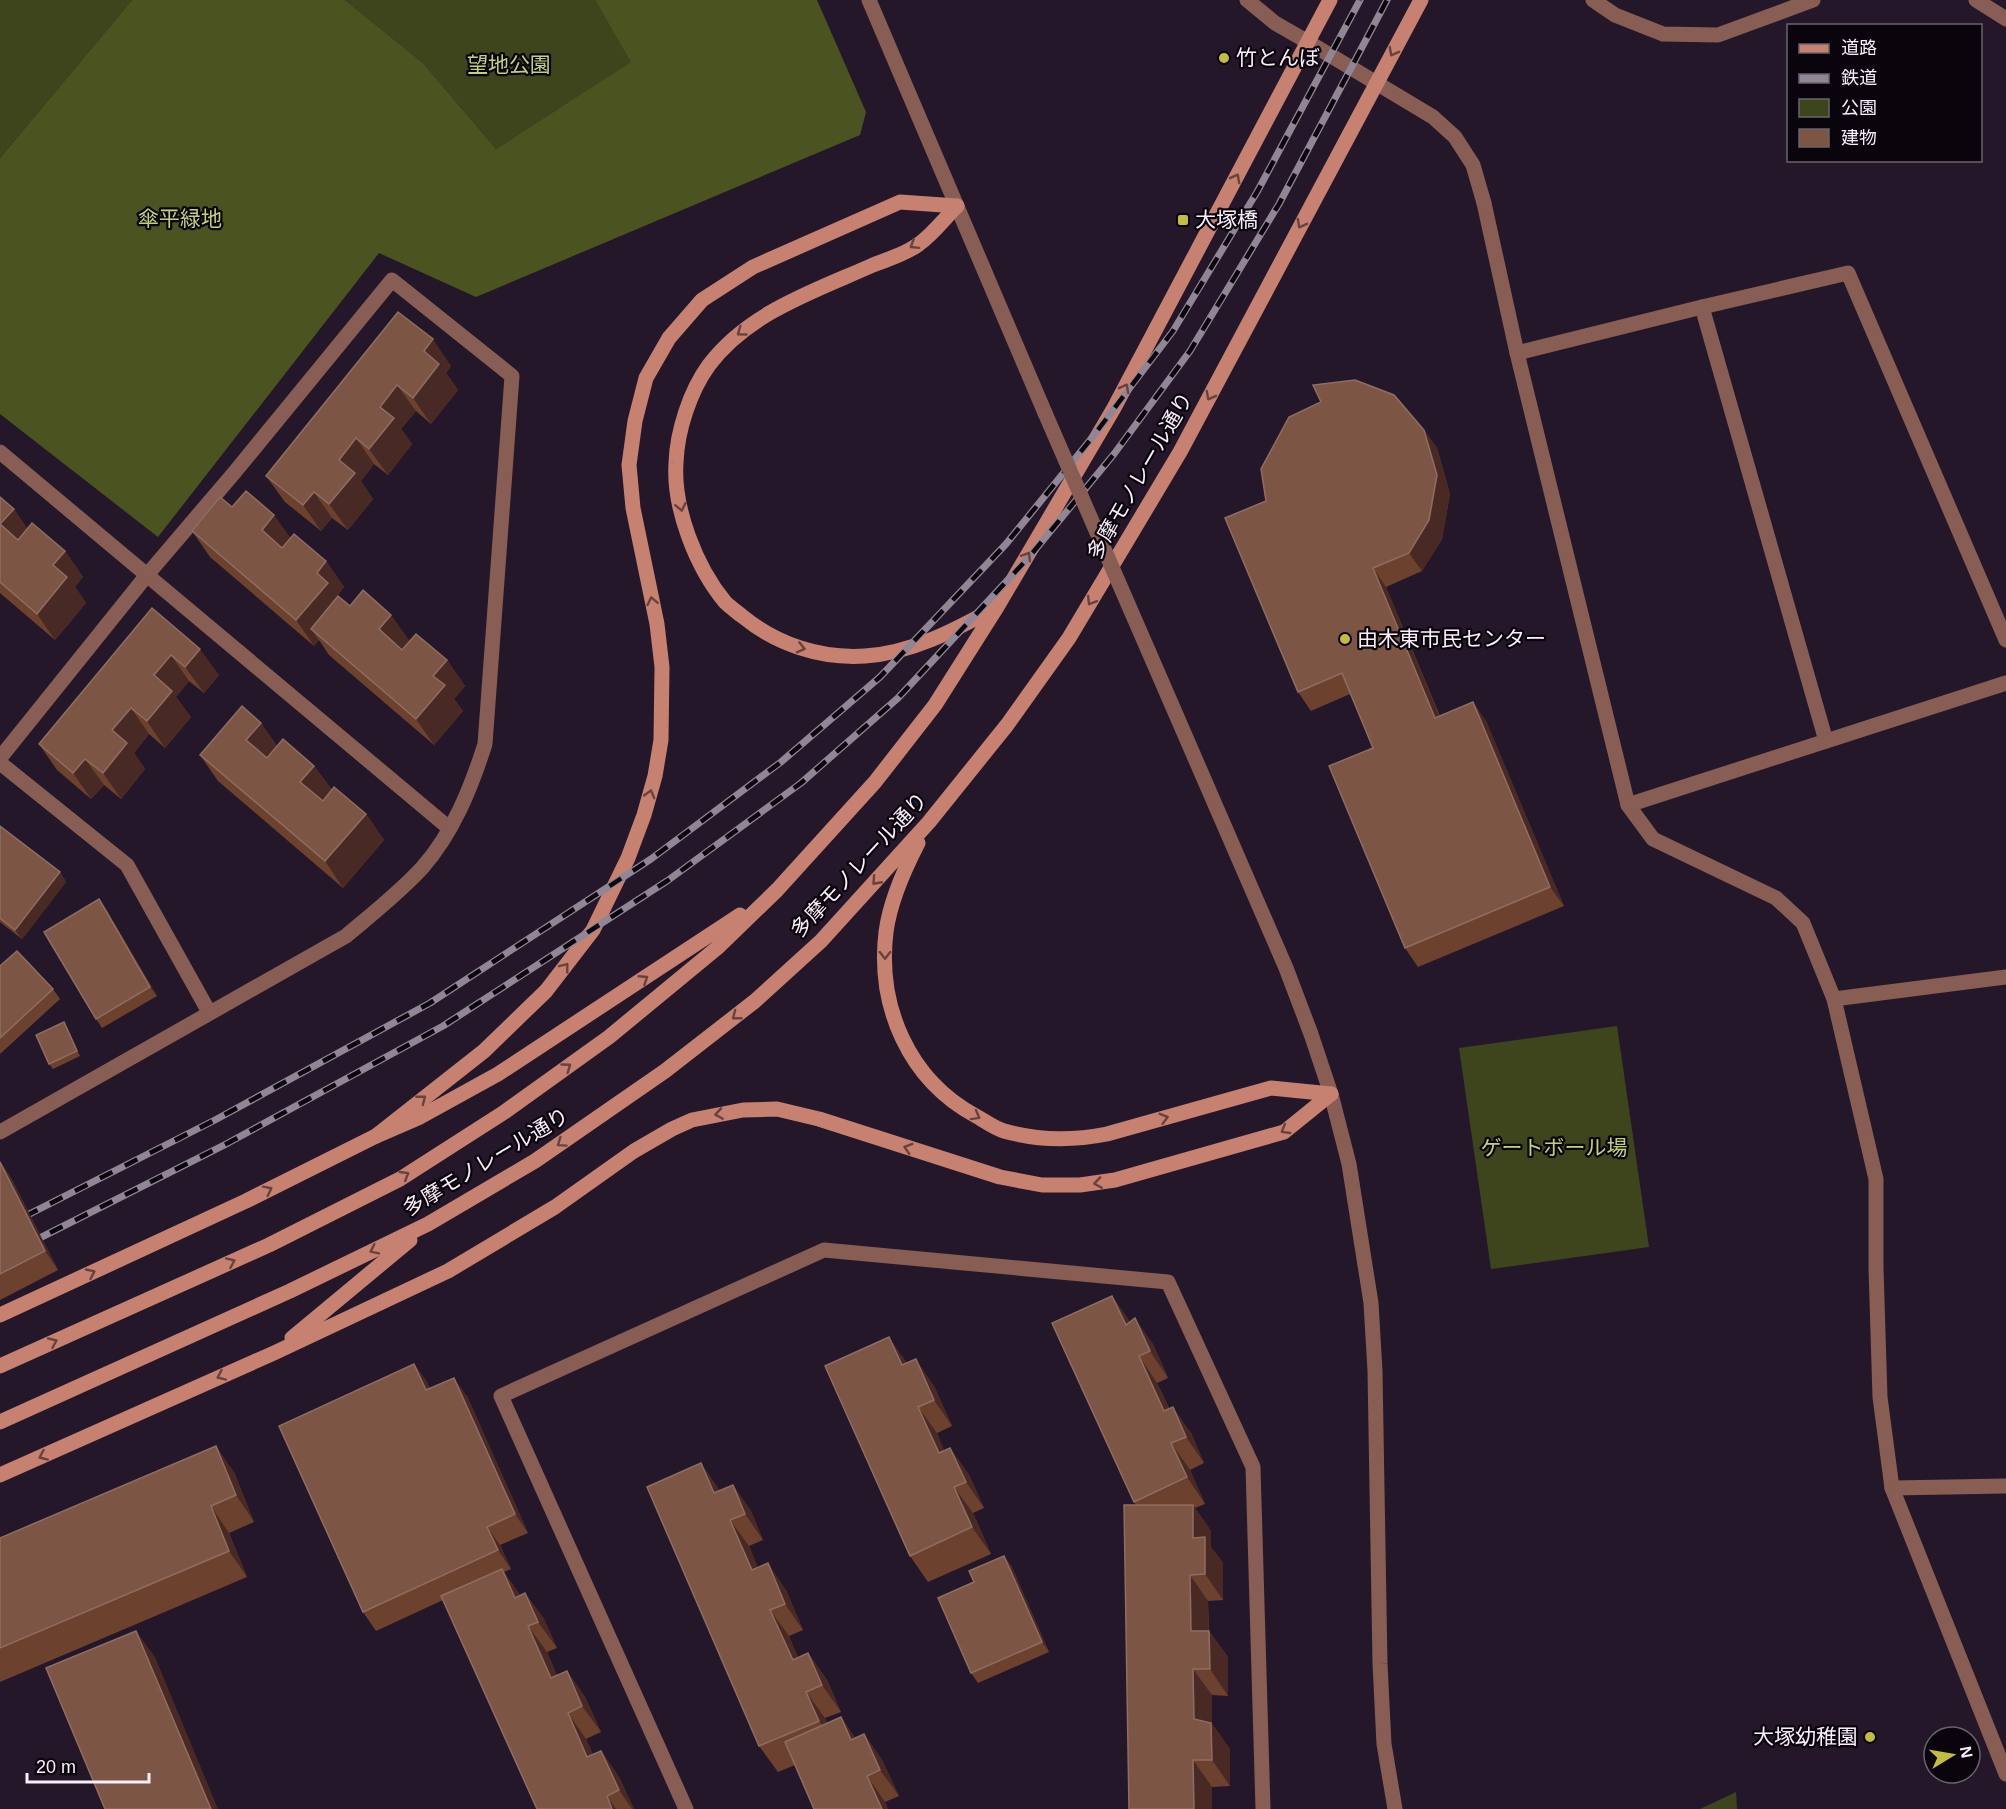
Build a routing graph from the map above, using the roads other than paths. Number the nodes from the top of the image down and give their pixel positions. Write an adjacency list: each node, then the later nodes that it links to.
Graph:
1 (869, 0): 11 (street)
2 (1247, 0): 9 (street)
3 (1330, 0): 9 (main road, 多摩モノレール通り)
4 (1420, 0): 10 (main road, 多摩モノレール通り, one-way to 10)
5 (1593, 0): 6 (street)
6 (1813, 0)
7 (1976, 0): 8 (street)
8 (2006, 19)
9 (1308, 42): 10 (street); 16 (main road, 多摩モノレール通り, one-way to 9)
10 (1377, 83): 13 (street); 23 (main road, 多摩モノレール通り, one-way to 23)
11 (957, 206): 16 (main road, one-way to 16); 29 (street, bridge); 31 (main road, one-way to 11)
12 (1702, 307): 13 (street); 17 (street); 19 (street)
13 (1517, 353): 22 (street)
14 (0, 452): 15 (street)
15 (147, 575): 20 (street); 24 (street); 24 (street)
16 (997, 607): 25 (main road, 多摩モノレール通り)
17 (2006, 640)
18 (2006, 683): 19 (street)
19 (1826, 741): 22 (street)
20 (0, 758)
21 (0, 763): 28 (street)
22 (1628, 805): 27 (street)
23 (929, 822): 29 (main road, one-way to 29); 32 (main road, 多摩モノレール通り, one-way to 32)
24 (449, 828): 28 (street)
25 (777, 890): 31 (main road, one-way to 25); 35 (main road, 多摩モノレール通り, one-way to 25)
26 (2006, 977): 27 (street)
27 (1834, 999): 39 (street)
28 (210, 1011): 30 (street)
29 (1331, 1094): 34 (main road, one-way to 34); 43 (street)
30 (0, 1132)
31 (376, 1136): 33 (main road, one-way to 31)
32 (428, 1224): 34 (main road); 36 (main road, 多摩モノレール通り, one-way to 36)
33 (0, 1315)
34 (274, 1353): 37 (main road, one-way to 37)
35 (0, 1366)
36 (0, 1422)
37 (0, 1475)
38 (2006, 1485): 39 (street)
39 (1892, 1488): 40 (street)
40 (2006, 1774)
41 (686, 1809): 42 (street)
42 (1263, 1809)
43 (1395, 1809)

